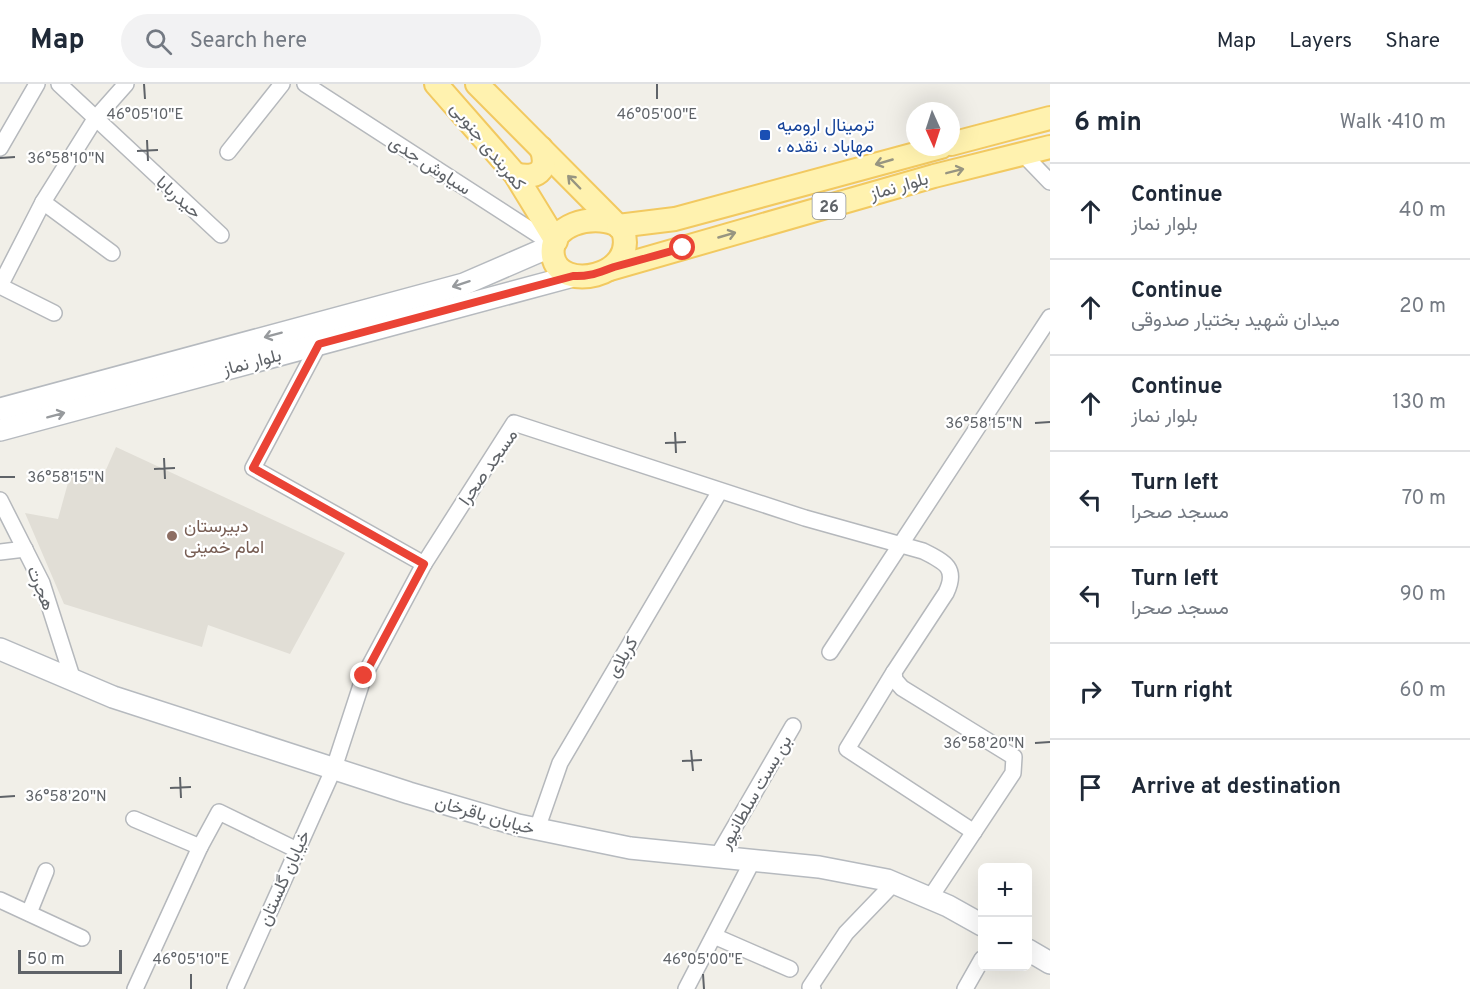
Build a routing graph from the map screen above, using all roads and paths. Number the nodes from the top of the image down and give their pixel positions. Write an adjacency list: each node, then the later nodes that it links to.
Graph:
1 (37, 84): 12 (street)
2 (59, 84): 9 (street, حیدربابا)
3 (126, 84): 9 (street)
4 (282, 84): 14 (street)
5 (305, 84): 23 (street, سیاوش جدی)
6 (436, 84): 17 (main road, کمربندی جنوبی)
7 (477, 84): 13 (main road, کمربندی جنوبی)
8 (1050, 118): 10 (main road)
9 (95, 119): 19 (street); 22 (street, حیدربابا)
10 (960, 142)
11 (1050, 147): 15 (main road, بلوار نماز / 26)
12 (0, 148)
13 (541, 148): 17 (main road); 21 (main road, کمربندی جنوبی, one-way to 13)
14 (228, 152)
15 (1023, 154): 18 (street); 24 (main road, بلوار نماز / 26, one-way to 15)
16 (908, 156): 20 (main road, بلوار نماز / 26, one-way to 20)
17 (514, 174): 23 (main road, کمربندی جنوبی)
18 (1050, 182)
19 (43, 202): 25 (street); 29 (street)
20 (675, 219): 21 (main road, بلوار نماز / 26); 24 (main road)
21 (616, 225): 23 (main road, 26); 27 (main road)
22 (221, 235)
23 (555, 243): 26 (main road, بلوار نماز / 26); 28 (main road)
24 (683, 248): 27 (main road, بلوار نماز / 26)
25 (112, 253)
26 (501, 267): 30 (main road); 34 (main road, بلوار نماز / 26, one-way to 34)
27 (610, 268): 28 (main road, 26)
28 (573, 276): 30 (main road, بلوار نماز / 26)
29 (0, 286): 31 (street)
30 (516, 291): 33 (main road, بلوار نماز / 26)
31 (54, 313)
32 (1050, 317): 38 (street)
33 (319, 344): 35 (main road, بلوار نماز / 26, one-way to 33); 41 (street)
34 (0, 408)
35 (0, 430)
36 (720, 491): 38 (street, مسجد صحرا); 41 (street, مسجد صحرا); 49 (street, کربلای)
37 (0, 500): 39 (street, هجرت)
38 (900, 545): 43 (street); 44 (street, مسجد صحرا)
39 (25, 549): 40 (street); 45 (street, هجرت)
40 (0, 552)
41 (424, 564): 47 (street, خیابان گلستان)
42 (0, 649): 45 (main road, خیابان باقرخان)
43 (830, 652)
44 (894, 672): 50 (street); 50 (street)
45 (73, 680): 47 (main road, خیابان باقرخان)
46 (793, 726): 53 (street, بن بست سلطانپور)
47 (334, 768): 49 (main road, خیابان باقرخان); 52 (street, خیابان گلستان)
48 (134, 819): 51 (street)
49 (537, 829): 53 (main road, خیابان باقرخان)
50 (974, 832): 57 (street)
51 (200, 847): 52 (street); 67 (street)
52 (297, 850): 68 (street, خیابان گلستان)
53 (717, 857): 54 (main road, خیابان باقرخان)
54 (753, 860): 56 (main road, خیابان باقرخان); 61 (street)
55 (46, 872): 59 (street)
56 (894, 883): 57 (main road, خیابان باقرخان); 70 (street)
57 (930, 898): 60 (main road, خیابان باقرخان)
58 (0, 900): 59 (street)
59 (28, 913): 62 (street)
60 (978, 923)
61 (714, 936): 66 (street); 69 (street)
62 (82, 938)
63 (1032, 952): 64 (main road)
64 (1050, 963)
65 (978, 966): 71 (street)
66 (789, 969)
67 (135, 989)
68 (235, 989)
69 (686, 989)
70 (813, 989)
71 (965, 989)

